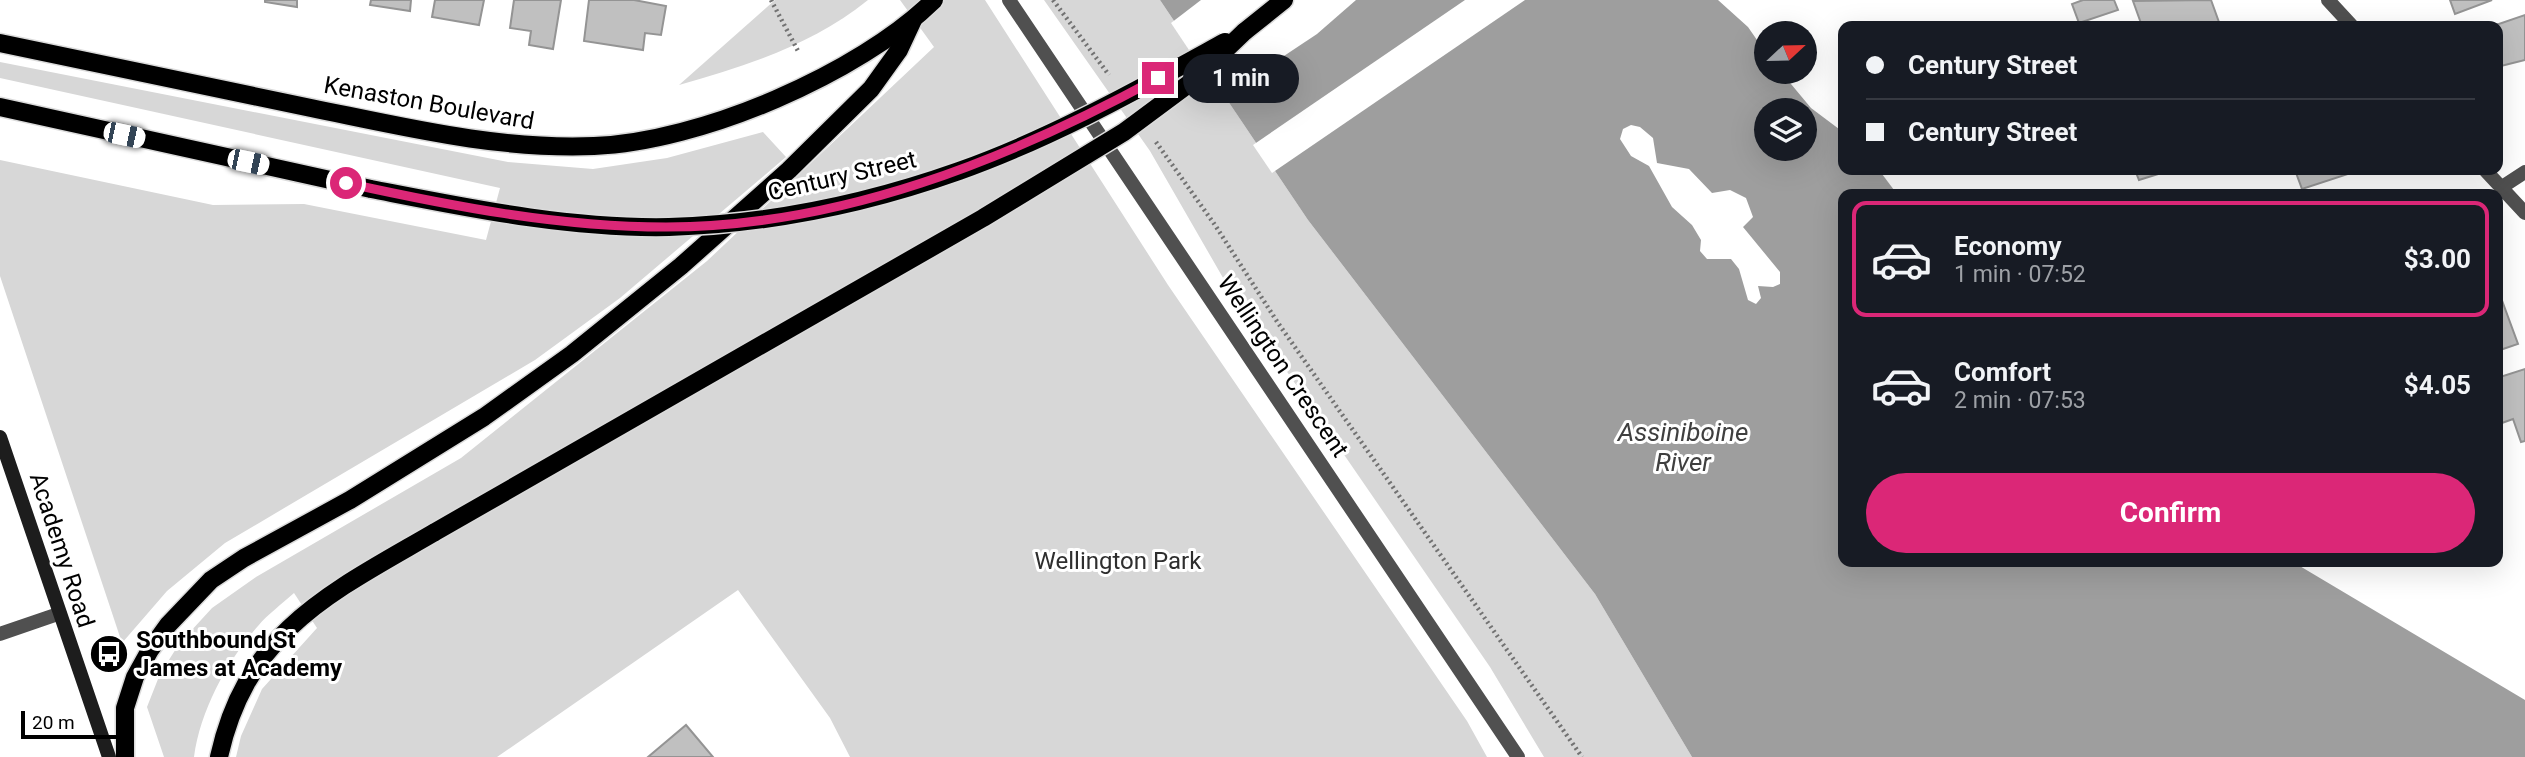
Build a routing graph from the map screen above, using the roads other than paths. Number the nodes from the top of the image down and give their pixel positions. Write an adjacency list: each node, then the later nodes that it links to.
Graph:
1 (933, 0): 5 (main road)
2 (1009, 0): 20 (street, Wellington Crescent)
3 (1284, 0): 7 (main road, Century Street)
4 (2328, 0): 6 (street)
5 (913, 20): 8 (main road, Kenaston Boulevard); 18 (main road)
6 (2347, 21)
7 (1244, 32): 9 (main road, Century Street, bridge); 19 (main road, bridge)
8 (0, 43)
9 (0, 107)
10 (2525, 172): 12 (street)
11 (2490, 175): 12 (street)
12 (2502, 187): 13 (street)
13 (2525, 213)
14 (0, 437): 15 (main road, Academy Road)
15 (58, 614): 16 (street); 17 (main road, Academy Road)
16 (0, 634)
17 (109, 757)
18 (125, 757)
19 (219, 757)
20 (1518, 757)

